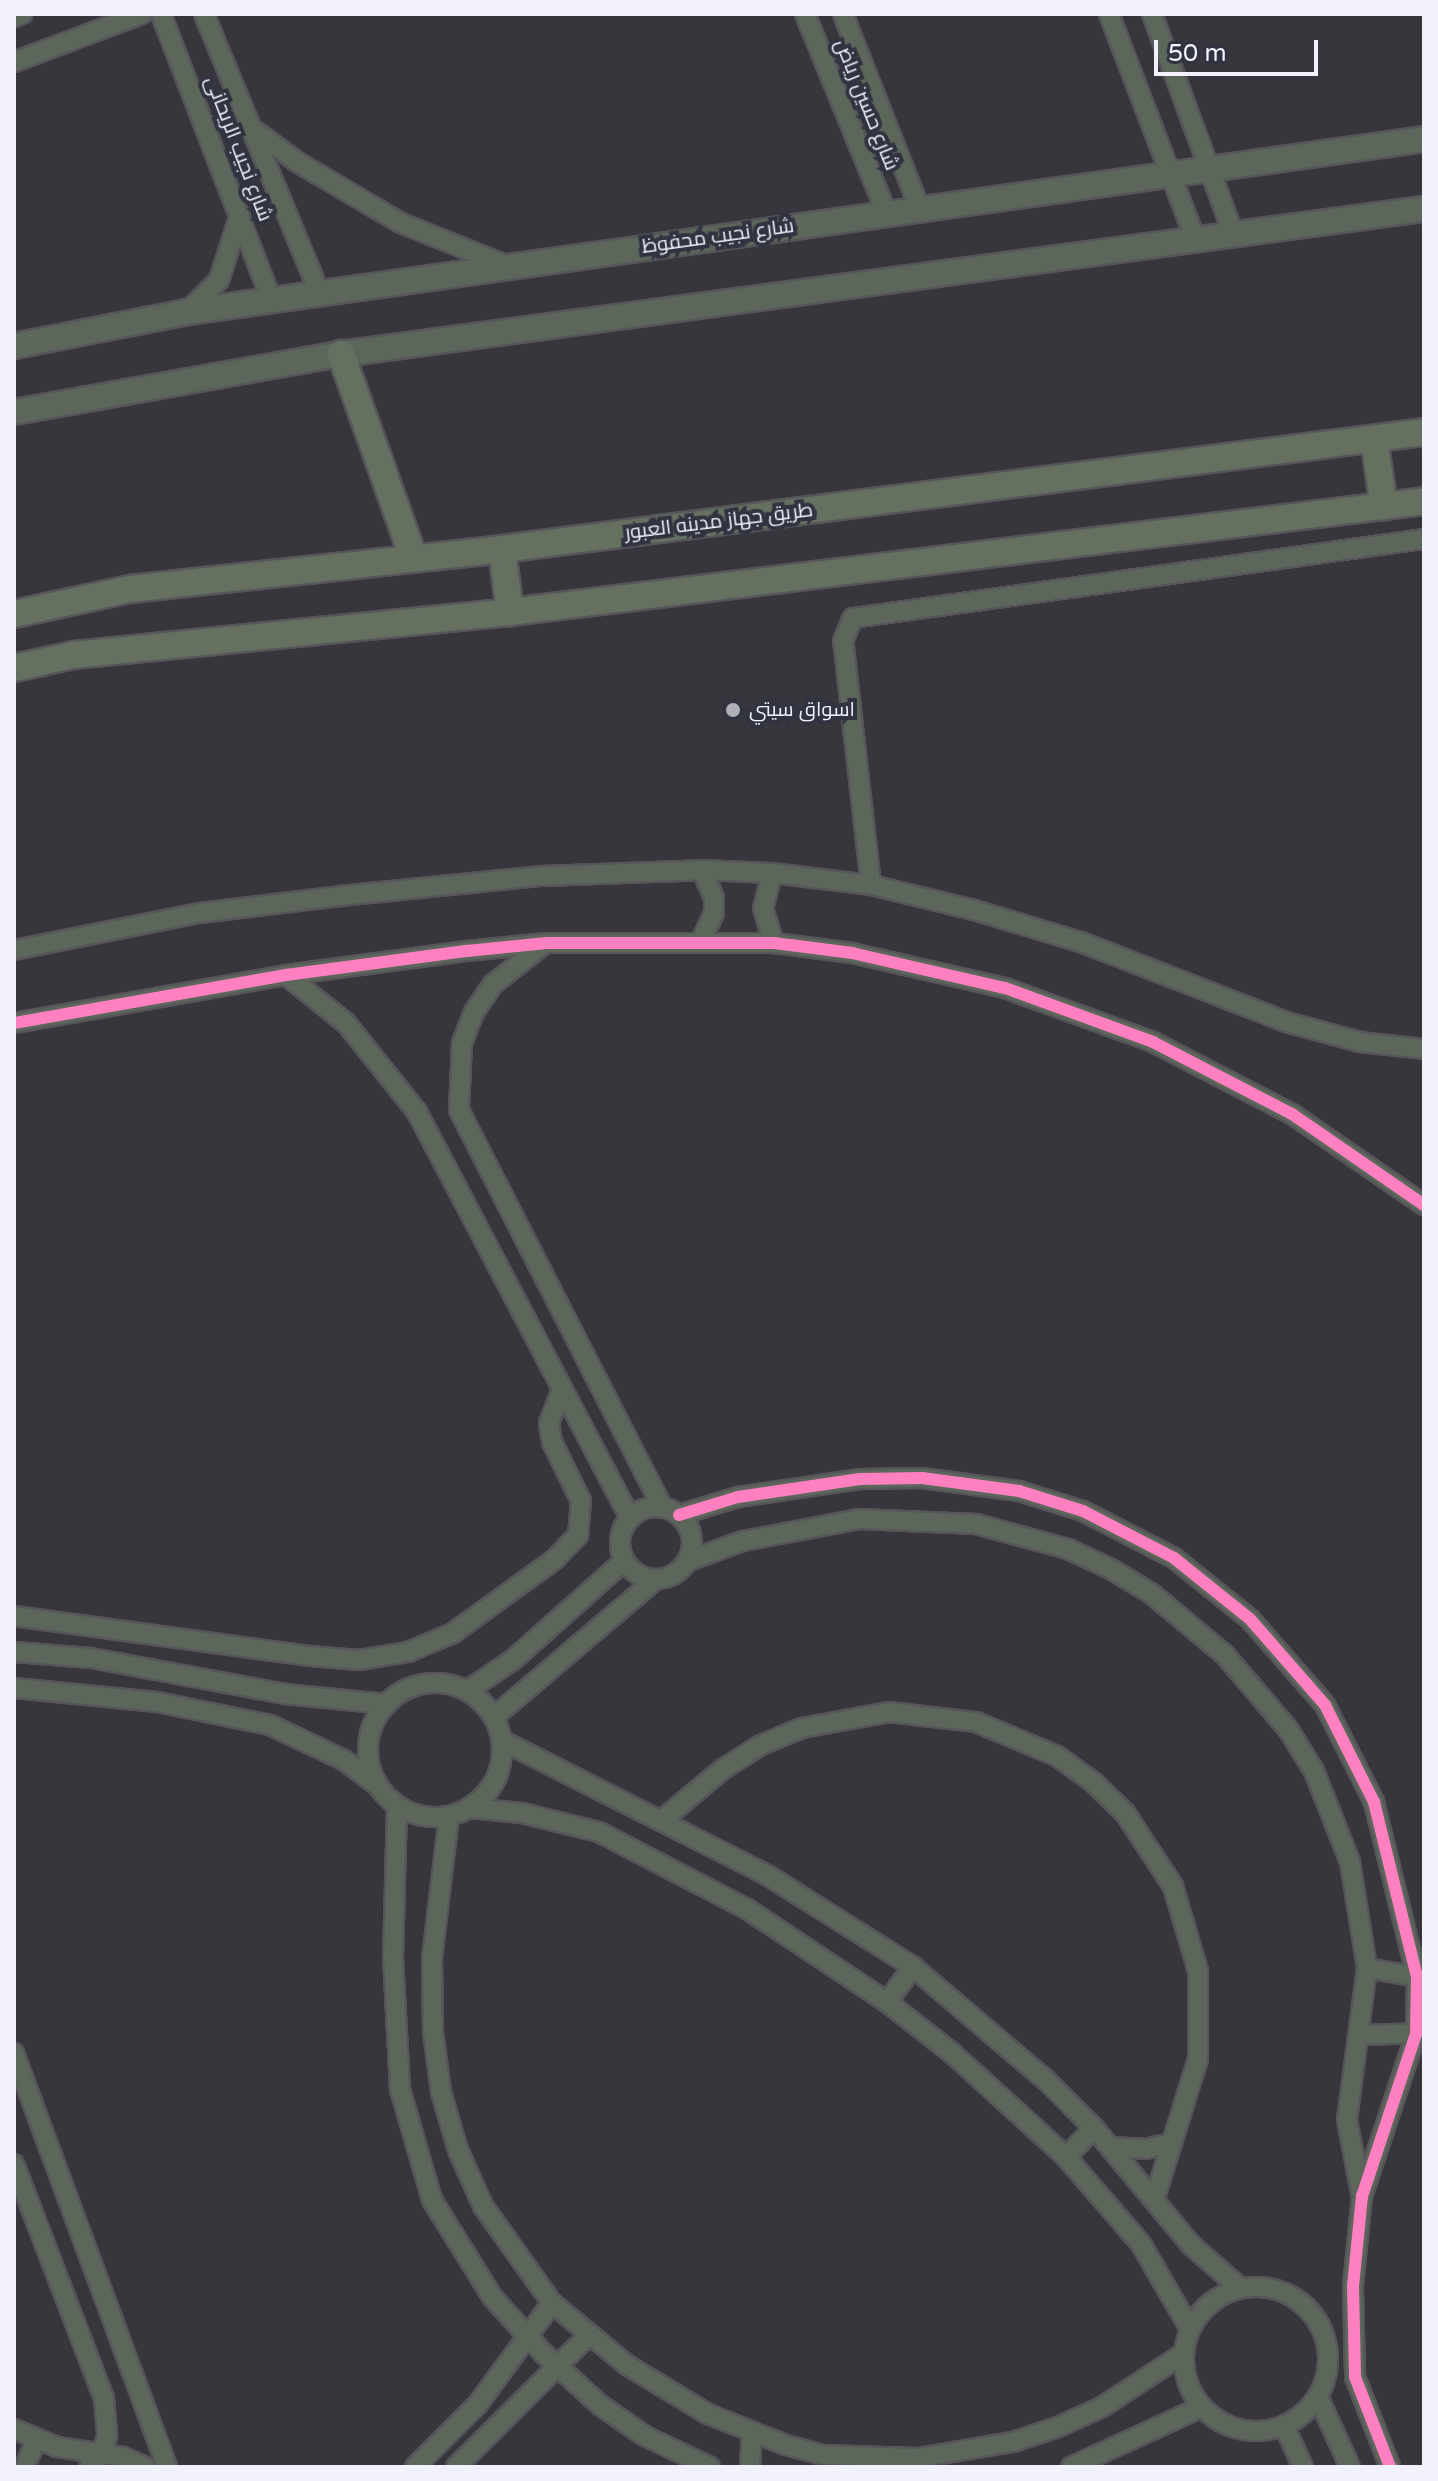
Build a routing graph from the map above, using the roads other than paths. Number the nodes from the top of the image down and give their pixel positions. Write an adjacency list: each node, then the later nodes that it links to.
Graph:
1 (22, 14): 9 (street)
2 (142, 14): 10 (street)
3 (161, 14): 17 (street, شارع نجيب الريحانى)
4 (204, 14): 11 (street, شارع نجيب الريحانى)
5 (805, 14): 18 (street, شارع حسين رياض)
6 (843, 14): 15 (street, شارع حسين رياض)
7 (1109, 14): 14 (street)
8 (1152, 14): 13 (street)
9 (14, 17)
10 (14, 62)
11 (251, 128): 21 (street); 22 (street, شارع نجيب الريحانى)
12 (1424, 139): 13 (street, شارع نجيب محفوظ)
13 (1211, 167): 14 (street, شارع نجيب محفوظ); 19 (street)
14 (1170, 173): 15 (street, شارع نجيب محفوظ); 20 (street)
15 (920, 209): 18 (street, شارع نجيب محفوظ)
16 (1424, 209): 19 (street)
17 (240, 212): 23 (street, شارع نجيب الريحانى); 24 (street)
18 (887, 214): 21 (street, شارع نجيب محفوظ)
19 (1232, 230): 20 (street)
20 (1194, 236): 26 (street)
21 (511, 267): 22 (street, شارع نجيب محفوظ)
22 (320, 294): 23 (street, شارع نجيب محفوظ)
23 (272, 301): 24 (street, شارع نجيب محفوظ)
24 (187, 312): 25 (street, شارع نجيب محفوظ)
25 (14, 346)
26 (341, 354): 27 (street); 34 (main road)
27 (14, 412)
28 (1424, 432): 29 (main road, طريق جهاز مدينه العبور)
29 (1374, 439): 31 (main road); 33 (main road, طريق جهاز مدينه العبور)
30 (1424, 501): 31 (main road)
31 (1384, 506): 35 (main road)
32 (1424, 539): 40 (street)
33 (502, 549): 34 (main road, طريق جهاز مدينه العبور); 35 (main road)
34 (413, 556): 36 (main road, طريق جهاز مدينه العبور)
35 (510, 612): 37 (main road)
36 (14, 614)
37 (14, 668)
38 (702, 870): 39 (street); 41 (street); 44 (street)
39 (772, 873): 40 (street); 43 (street)
40 (871, 885): 47 (street)
41 (701, 941): 42 (street); 43 (street)
42 (547, 943): 45 (street); 50 (street)
43 (774, 943): 48 (street)
44 (14, 950)
45 (286, 975): 46 (street); 49 (street)
46 (14, 1023)
47 (1424, 1049)
48 (1424, 1205)
49 (562, 1389): 51 (street); 55 (street)
50 (671, 1511): 51 (street); 53 (street); 69 (street)
51 (630, 1518): 52 (street)
52 (624, 1561): 54 (street); 58 (street)
53 (688, 1561): 54 (street); 68 (street)
54 (655, 1580): 60 (street)
55 (14, 1616)
56 (14, 1652): 59 (street)
57 (14, 1688): 62 (street)
58 (467, 1691): 59 (street); 60 (street)
59 (387, 1704): 62 (street)
60 (494, 1717): 61 (street)
61 (501, 1740): 64 (street); 66 (street)
62 (377, 1784): 63 (street)
63 (397, 1806): 65 (street); 85 (street)
64 (469, 1808): 65 (street); 70 (street)
65 (449, 1816): 82 (street)
66 (662, 1820): 67 (street); 75 (street)
67 (913, 1967): 70 (street); 74 (street)
68 (1367, 1968): 69 (street); 72 (street)
69 (1420, 1978): 71 (street)
70 (887, 2002): 77 (street)
71 (1420, 2033): 72 (street); 79 (street)
72 (1360, 2035): 79 (street)
73 (14, 2053): 98 (street)
74 (1094, 2128): 76 (street); 77 (street)
75 (1172, 2143): 76 (street); 80 (street)
76 (1110, 2147): 80 (street)
77 (1066, 2157): 83 (street)
78 (14, 2164): 94 (street)
79 (1362, 2196): 106 (street)
80 (1154, 2200): 81 (street)
81 (1240, 2288): 83 (street); 88 (street)
82 (552, 2303): 84 (street); 85 (street)
83 (1190, 2329): 86 (street)
84 (588, 2336): 87 (street); 92 (street)
85 (528, 2338): 87 (street); 99 (street)
86 (1183, 2354): 89 (street); 95 (street)
87 (557, 2367): 100 (street); 101 (street)
88 (1318, 2397): 90 (street); 105 (street)
89 (1202, 2407): 90 (street); 103 (street)
90 (1284, 2426): 104 (street)
91 (14, 2429): 93 (street)
92 (752, 2433): 95 (street); 102 (street)
93 (36, 2440): 94 (street); 96 (street)
94 (95, 2460): 97 (street)
95 (820, 2461)
96 (25, 2467)
97 (145, 2467)
98 (167, 2467)
99 (415, 2467)
100 (456, 2467)
101 (710, 2467)
102 (750, 2467)
103 (1071, 2467)
104 (1303, 2467)
105 (1350, 2467)
106 (1390, 2467)

